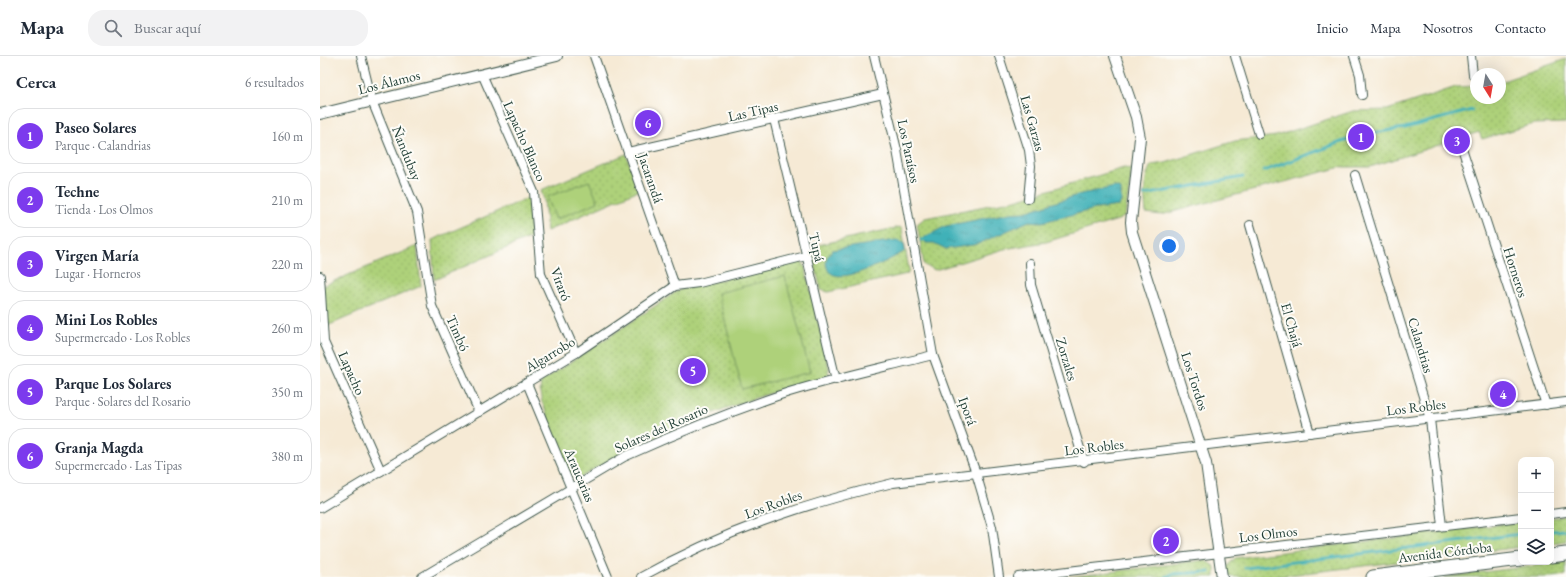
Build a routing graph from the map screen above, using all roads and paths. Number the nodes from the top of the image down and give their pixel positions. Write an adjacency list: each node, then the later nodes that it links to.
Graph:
1 (361, 56): 14 (street, Ñandubay)
2 (557, 56): 11 (street, Los Álamos)
3 (594, 56): 19 (street, Jacarandá)
4 (874, 56): 12 (street, Los Paraísos)
5 (999, 56): 21 (street, Las Garzas)
6 (1116, 56): 39 (street, Los Tordos)
7 (1235, 56): 17 (street)
8 (1354, 56): 13 (street)
9 (1471, 56): 10 (street)
10 (1472, 68)
11 (482, 74): 14 (street, Los Álamos); 22 (street, Lapacho Blanco)
12 (883, 94): 16 (street, Las Tipas); 24 (street, Los Paraísos)
13 (1362, 95)
14 (372, 101): 15 (street, Los Álamos); 26 (street, Ñandubay)
15 (320, 114)
16 (774, 119): 19 (street, Las Tipas); 25 (street, Tupá)
17 (1259, 134)
18 (1462, 148): 35 (street, Horneros)
19 (628, 152): 29 (street, Jacarandá)
20 (1355, 175): 37 (street, Calandrias)
21 (1028, 199)
22 (536, 220): 30 (street, Viraró)
23 (1250, 225): 38 (street, El Chajá)
24 (916, 253): 31 (street, Iporá)
25 (806, 256): 29 (street, Algarrobo); 32 (street, Tupá)
26 (425, 261): 36 (street, Timbó)
27 (1030, 263): 40 (street, Zorzales)
28 (321, 278): 41 (street, Lapacho)
29 (676, 286): 30 (street, Algarrobo)
30 (576, 353): 33 (street, Algarrobo)
31 (933, 355): 32 (street, Solares del Rosario); 42 (street, Iporá)
32 (836, 380): 43 (street, Solares del Rosario)
33 (526, 383): 36 (street, Algarrobo); 43 (street, Araucarias)
34 (1566, 402): 35 (street, Los Robles)
35 (1546, 405): 37 (street, Los Robles)
36 (479, 412): 41 (street, Algarrobo)
37 (1430, 419): 38 (street, Los Robles); 48 (street, Calandrias)
38 (1310, 433): 39 (street, Los Robles)
39 (1201, 447): 40 (street, Los Robles); 49 (street, Los Tordos)
40 (1084, 462): 42 (street, Los Robles)
41 (381, 471): 44 (street, Algarrobo)
42 (976, 473): 55 (street, Los Robles); 56 (street, Iporá)
43 (571, 488): 53 (street, Solares del Rosario); 54 (street, Araucarias)
44 (320, 508)
45 (1566, 512): 46 (street)
46 (1554, 514)
47 (1518, 517): 48 (street, Los Olmos)
48 (1442, 526): 49 (street, Los Olmos)
49 (1219, 553): 57 (street, Los Olmos); 58 (street, Los Tordos)
50 (1566, 554): 51 (main road)
51 (1554, 556)
52 (1518, 559): 59 (main road, Avenida Córdoba)
53 (422, 577)
54 (608, 577)
55 (641, 577)
56 (999, 577)
57 (1018, 577)
58 (1222, 577)
59 (1373, 577)

